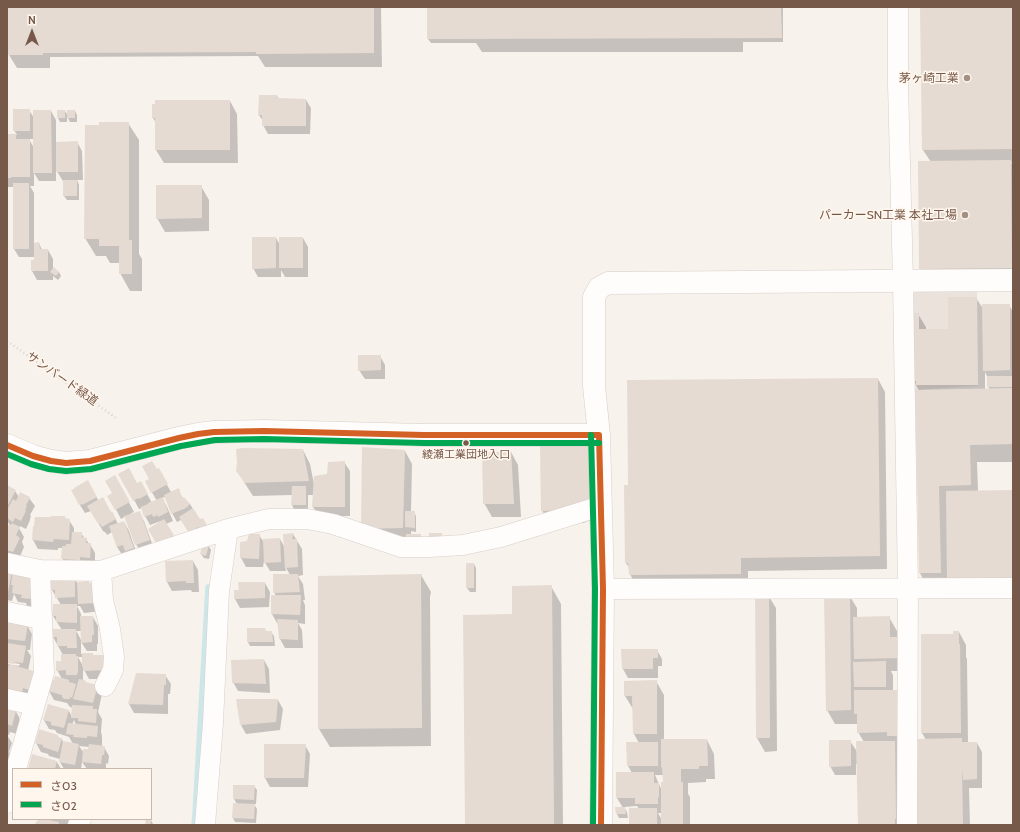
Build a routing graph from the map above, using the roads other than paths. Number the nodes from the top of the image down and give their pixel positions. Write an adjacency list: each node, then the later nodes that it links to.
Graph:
1 (898, 7): 3 (street)
2 (1013, 280): 3 (street)
3 (903, 281): 4 (street); 13 (street)
4 (599, 435): 5 (street); 6 (street)
5 (7, 445)
6 (601, 506): 7 (street); 12 (street)
7 (228, 530): 10 (street); 22 (street)
8 (7, 563): 9 (street)
9 (40, 570): 10 (street); 15 (street)
10 (101, 571): 16 (street)
11 (1013, 588): 13 (street)
12 (603, 589): 13 (street); 23 (street)
13 (908, 589): 24 (street)
14 (7, 612): 15 (street)
15 (41, 618): 18 (street)
16 (105, 686)
17 (7, 698): 18 (street)
18 (34, 706): 19 (street)
19 (16, 768)
20 (12, 785): 21 (street)
21 (7, 803)
22 (205, 825)
23 (601, 825)
24 (907, 825)

